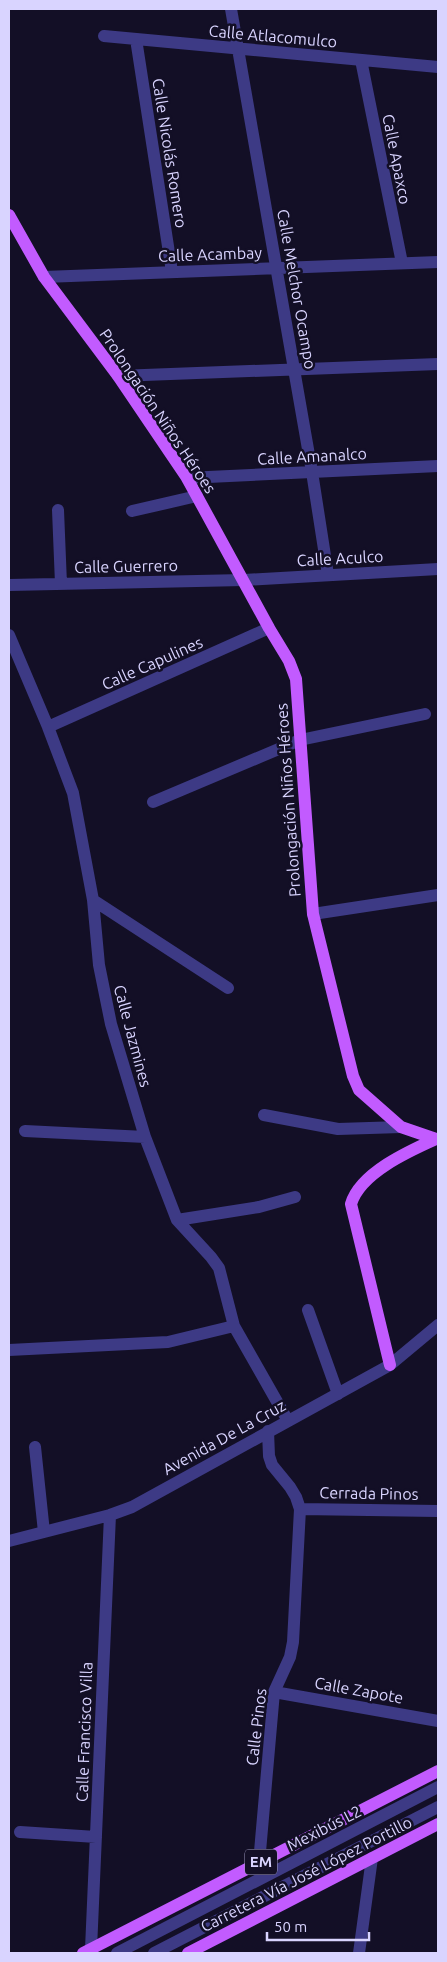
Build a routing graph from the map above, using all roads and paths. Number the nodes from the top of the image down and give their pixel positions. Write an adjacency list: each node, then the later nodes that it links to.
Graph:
1 (231, 9): 4 (street, Calle Melchor Ocampo)
2 (104, 36): 3 (street, Calle Atlacomulco)
3 (136, 39): 4 (street, Calle Atlacomulco); 11 (street, Calle Nicolás Romero)
4 (239, 49): 5 (street, Calle Atlacomulco); 10 (street, Calle Melchor Ocampo)
5 (361, 60): 6 (street, Calle Atlacomulco); 9 (street, Calle Apaxco)
6 (438, 67)
7 (9, 215): 12 (main road, Prolongación Niños Héroes)
8 (438, 262): 9 (street, Calle Acambay)
9 (402, 264): 10 (street, Calle Acambay)
10 (276, 268): 11 (street, Calle Acambay); 14 (street, Calle Melchor Ocampo)
11 (172, 272): 12 (street, Calle Acambay)
12 (44, 277): 15 (main road, Prolongación Niños Héroes)
13 (438, 364): 14 (street)
14 (294, 369): 15 (street); 17 (street, Calle Melchor Ocampo)
15 (118, 376): 18 (main road, Prolongación Niños Héroes)
16 (438, 466): 17 (street, Calle Amanalco)
17 (312, 472): 18 (street, Calle Amanalco); 23 (street, Calle Melchor Ocampo)
18 (187, 478): 19 (main road, Prolongación Niños Héroes)
19 (197, 496): 21 (street); 24 (main road, Prolongación Niños Héroes)
20 (58, 510): 25 (street)
21 (132, 511)
22 (438, 569): 23 (street, Calle Aculco)
23 (328, 575): 24 (street, Calle Aculco)
24 (244, 580): 25 (street, Calle Guerrero); 27 (main road, Prolongación Niños Héroes)
25 (61, 584): 26 (street, Calle Guerrero)
26 (9, 586)
27 (269, 628): 30 (street, Calle Capulines); 31 (main road, Prolongación Niños Héroes)
28 (9, 635): 30 (street, Calle Jazmines)
29 (425, 714): 31 (street)
30 (48, 727): 34 (street, Calle Jazmines)
31 (300, 740): 32 (street); 35 (main road, Prolongación Niños Héroes)
32 (153, 802)
33 (438, 896): 35 (street)
34 (93, 900): 36 (street); 40 (street, Calle Jazmines)
35 (313, 914): 38 (main road, Prolongación Niños Héroes)
36 (228, 988)
37 (264, 1115): 38 (street)
38 (401, 1127): 41 (main road, Prolongación Niños Héroes)
39 (25, 1131): 40 (street)
40 (145, 1137): 43 (street, Calle Jazmines)
41 (437, 1138): 48 (main road, Prolongación Niños Héroes)
42 (295, 1196): 43 (street)
43 (177, 1220): 46 (street, Calle Jazmines)
44 (308, 1310): 49 (street)
45 (438, 1325): 48 (street, Avenida De La Cruz)
46 (234, 1326): 47 (street); 50 (street, Calle Jazmines)
47 (9, 1350)
48 (390, 1365): 49 (street, Avenida De La Cruz)
49 (338, 1394): 50 (street, Avenida De La Cruz)
50 (288, 1421): 51 (street, Avenida De La Cruz)
51 (268, 1431): 53 (street); 55 (street, Avenida De La Cruz)
52 (36, 1447): 56 (street)
53 (300, 1509): 54 (street, Cerrada Pinos); 58 (street, Calle Pinos)
54 (438, 1511)
55 (110, 1515): 56 (street, Avenida De La Cruz); 65 (street, Calle Francisco Villa)
56 (44, 1532): 57 (street, Avenida De La Cruz)
57 (9, 1541)
58 (274, 1692): 59 (street, Calle Zapote); 67 (street, Calle Pinos)
59 (438, 1720)
60 (438, 1771): 67 (main road, Carretera Vía José López Portillo / EM)
61 (438, 1787): 69 (street, Mexibús L2)
62 (438, 1807): 70 (street, Mexibús L2)
63 (438, 1824): 66 (main road, Carretera Vía José López Portillo)
64 (20, 1832): 65 (street)
65 (96, 1838): 68 (street, Calle Francisco Villa)
66 (372, 1858): 71 (main road, Carretera Vía José López Portillo); 72 (street)
67 (259, 1863): 68 (main road, Carretera Vía José López Portillo / EM)
68 (87, 1951)
69 (117, 1953)
70 (154, 1953)
71 (188, 1953)
72 (359, 1953)

